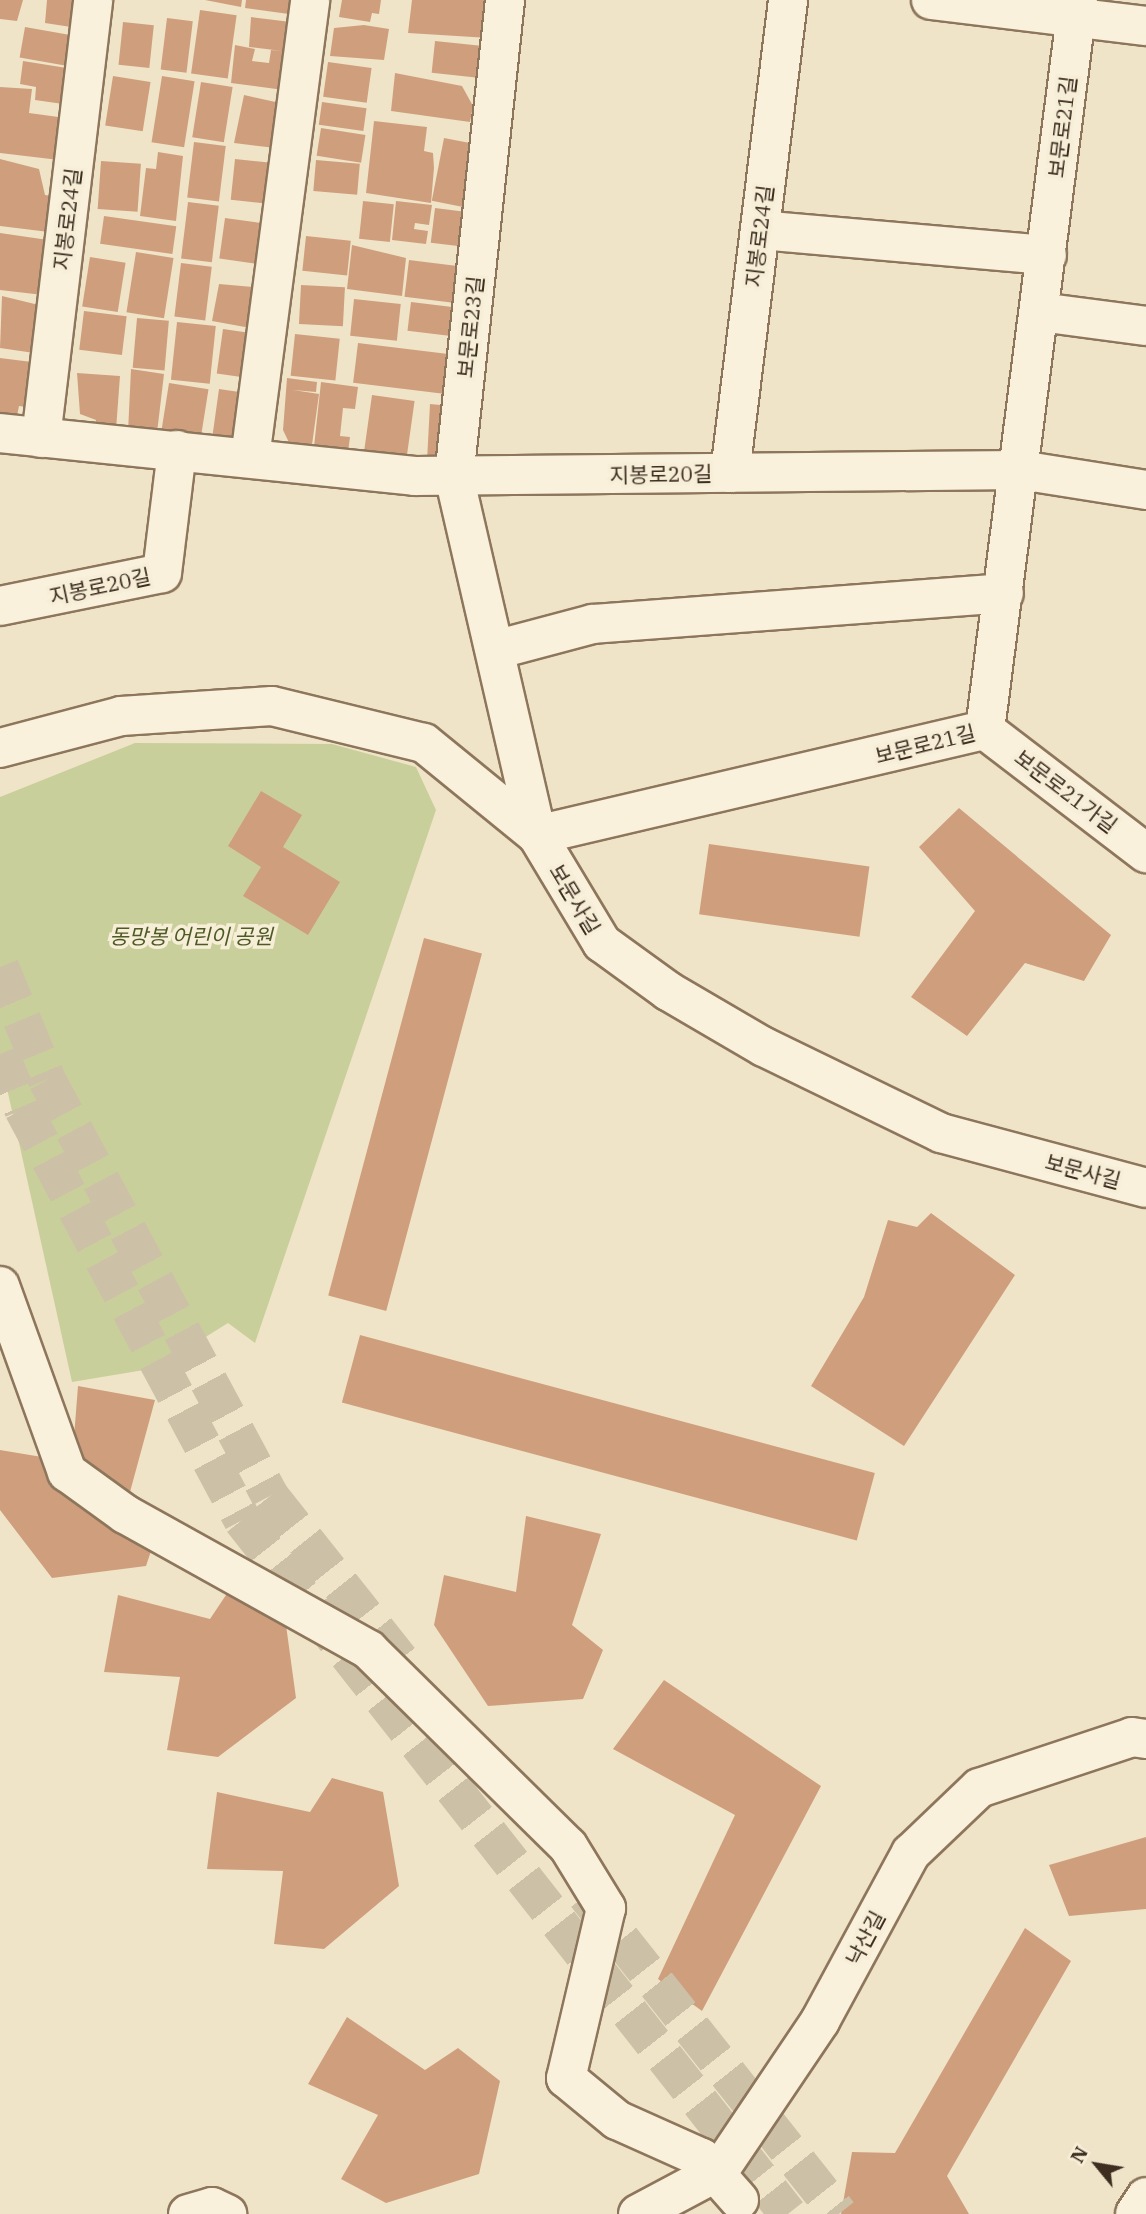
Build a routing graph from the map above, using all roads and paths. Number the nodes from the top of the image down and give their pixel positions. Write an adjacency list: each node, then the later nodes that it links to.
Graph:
1 (93, 0): 13 (street, 지봉로24길)
2 (310, 0): 15 (street)
3 (505, 0): 18 (street, 보문로23길)
4 (788, 0): 8 (street, 지봉로24길)
5 (931, 0): 6 (street)
6 (1077, 9): 7 (street); 9 (street, 보문로21길)
7 (1146, 26)
8 (760, 230): 9 (street); 17 (street, 지봉로24길)
9 (1046, 255): 10 (street, 보문로21길)
10 (1040, 312): 11 (street); 16 (street, 보문로21길)
11 (1146, 326)
12 (0, 433): 13 (street, 지봉로20길)
13 (41, 438): 14 (street, 지봉로20길)
14 (177, 450): 15 (street, 지봉로20길); 21 (street, 지봉로20길)
15 (250, 458): 18 (street, 지봉로20길)
16 (1020, 470): 17 (street, 지봉로20길); 19 (street, 지봉로20길); 20 (street, 보문로21길)
17 (730, 473): 18 (street, 지봉로20길)
18 (454, 476): 22 (street, 보문로23길)
19 (1146, 490)
20 (1004, 593): 22 (street); 23 (street, 보문로21길)
21 (0, 606)
22 (495, 650): 25 (street, 보문로23길)
23 (985, 730): 25 (street, 보문로21길); 26 (street, 보문로21가길)
24 (0, 748): 25 (street, 보문사길)
25 (537, 835): 27 (street, 보문사길)
26 (1146, 853)
27 (1146, 1188)
28 (0, 1286): 31 (street)
29 (1146, 1739): 31 (street, 낙산길)
30 (1146, 2197): 35 (street)
31 (736, 2200): 34 (street, 낙산길)
32 (188, 2214): 33 (street)
33 (227, 2214)
34 (638, 2214)
35 (1135, 2214)

